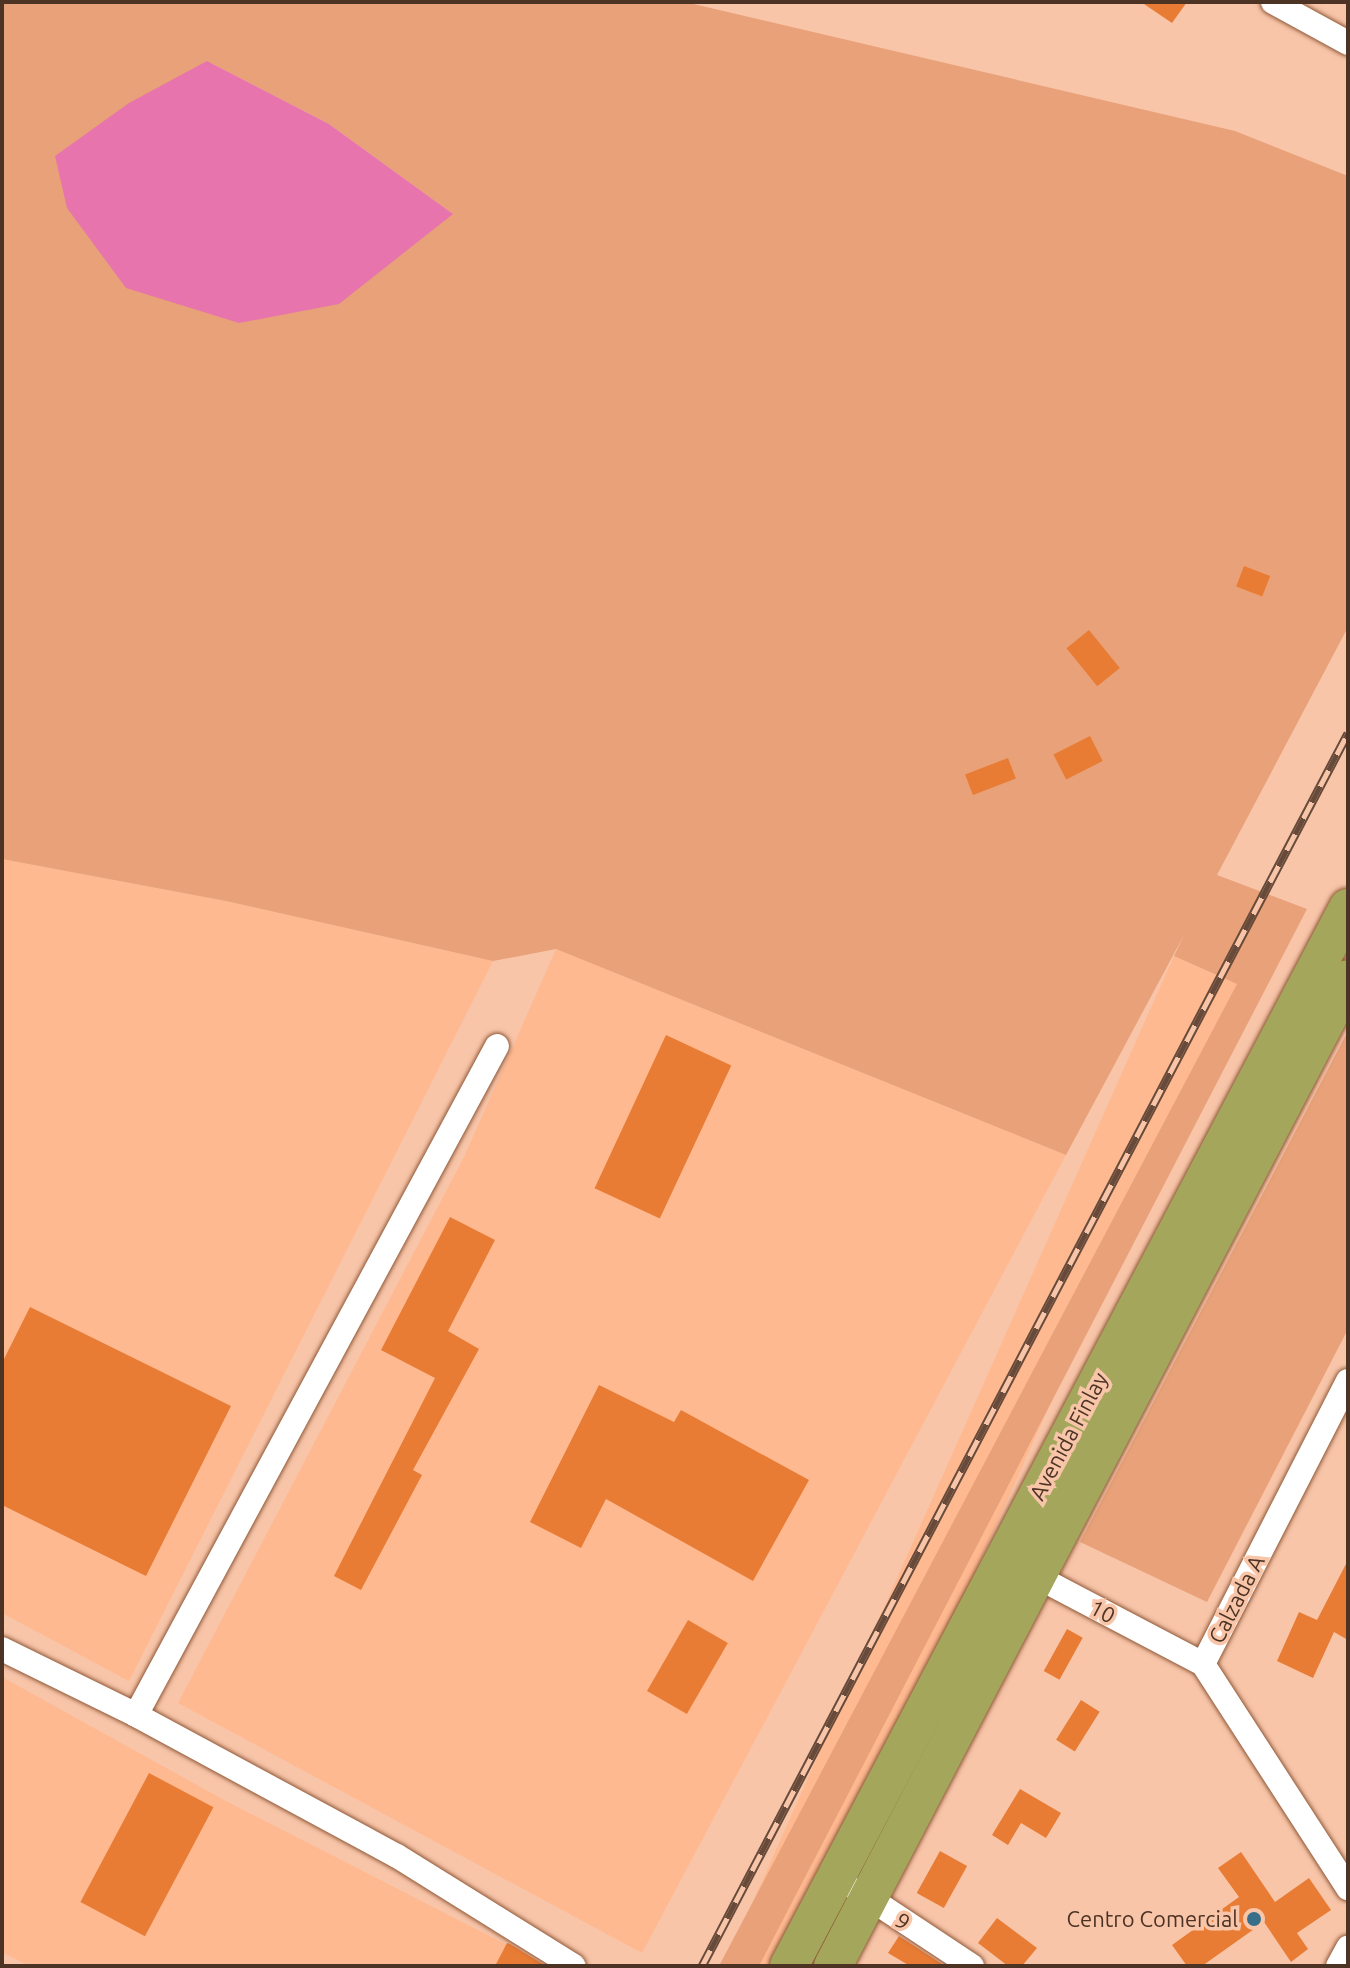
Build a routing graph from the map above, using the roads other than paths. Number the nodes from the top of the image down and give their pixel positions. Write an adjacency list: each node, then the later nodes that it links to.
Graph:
1 (1273, 2): 2 (street)
2 (1348, 43)
3 (1348, 908): 7 (highway, Avenida Finlay)
4 (1348, 979): 8 (highway, Avenida Finlay)
5 (497, 1046): 11 (street)
6 (1348, 1381): 10 (street, Calzada A)
7 (1003, 1559): 8 (street, 10); 12 (highway, Avenida Finlay)
8 (1037, 1576): 10 (street, 10); 14 (highway, Avenida Finlay)
9 (2, 1649): 11 (street)
10 (1203, 1664): 13 (street, Calzada A)
11 (136, 1715): 16 (street)
12 (835, 1876): 14 (street, 9); 17 (highway, Avenida Finlay)
13 (1348, 1888)
14 (867, 1898): 18 (highway, Avenida Finlay); 19 (street, 9)
15 (1348, 1948): 20 (street)
16 (574, 1966)
17 (789, 1966)
18 (833, 1966)
19 (972, 1966)
20 (1338, 1966)

